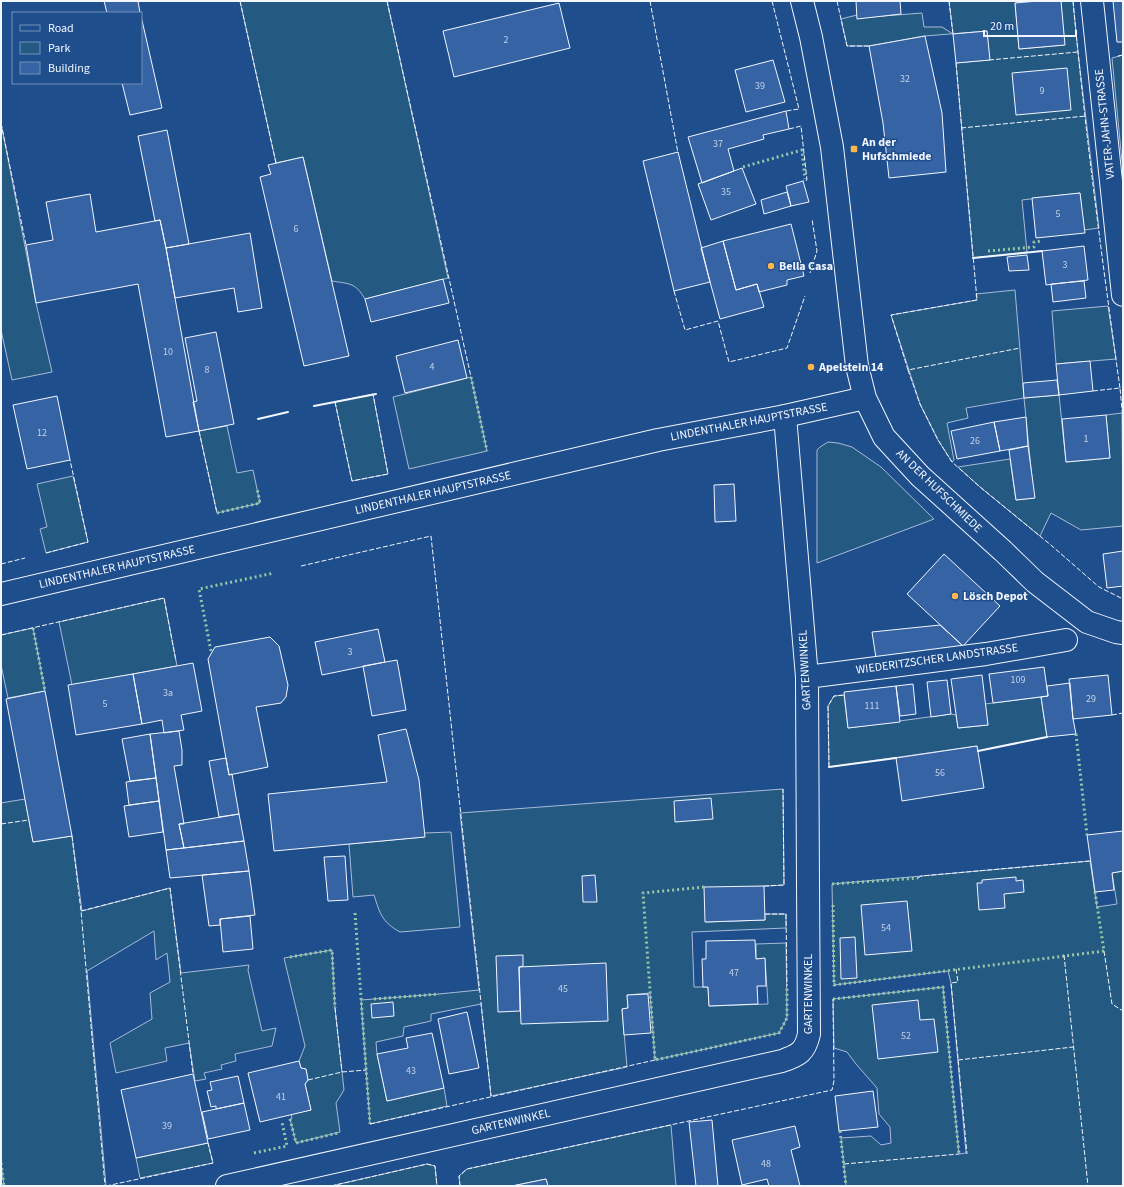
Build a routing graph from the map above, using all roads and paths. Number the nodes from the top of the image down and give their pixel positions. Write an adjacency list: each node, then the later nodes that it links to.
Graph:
1 (802, 1): 4 (street, AN DER HUFSCHMIEDE)
2 (1092, 1): 3 (street, VATER-JAHN-STRASSE)
3 (1123, 295)
4 (865, 398): 5 (street, LINDENTHALER HAUPTSTRASSE); 7 (street, AN DER HUFSCHMIEDE)
5 (785, 416): 6 (street, LINDENTHALER HAUPTSTRASSE); 9 (street, GARTENWINKEL)
6 (1, 594)
7 (1123, 633)
8 (1066, 640): 9 (street, WIEDERITZSCHER LANDSTRASSE)
9 (807, 677): 10 (street, GARTENWINKEL)
10 (228, 1186)

